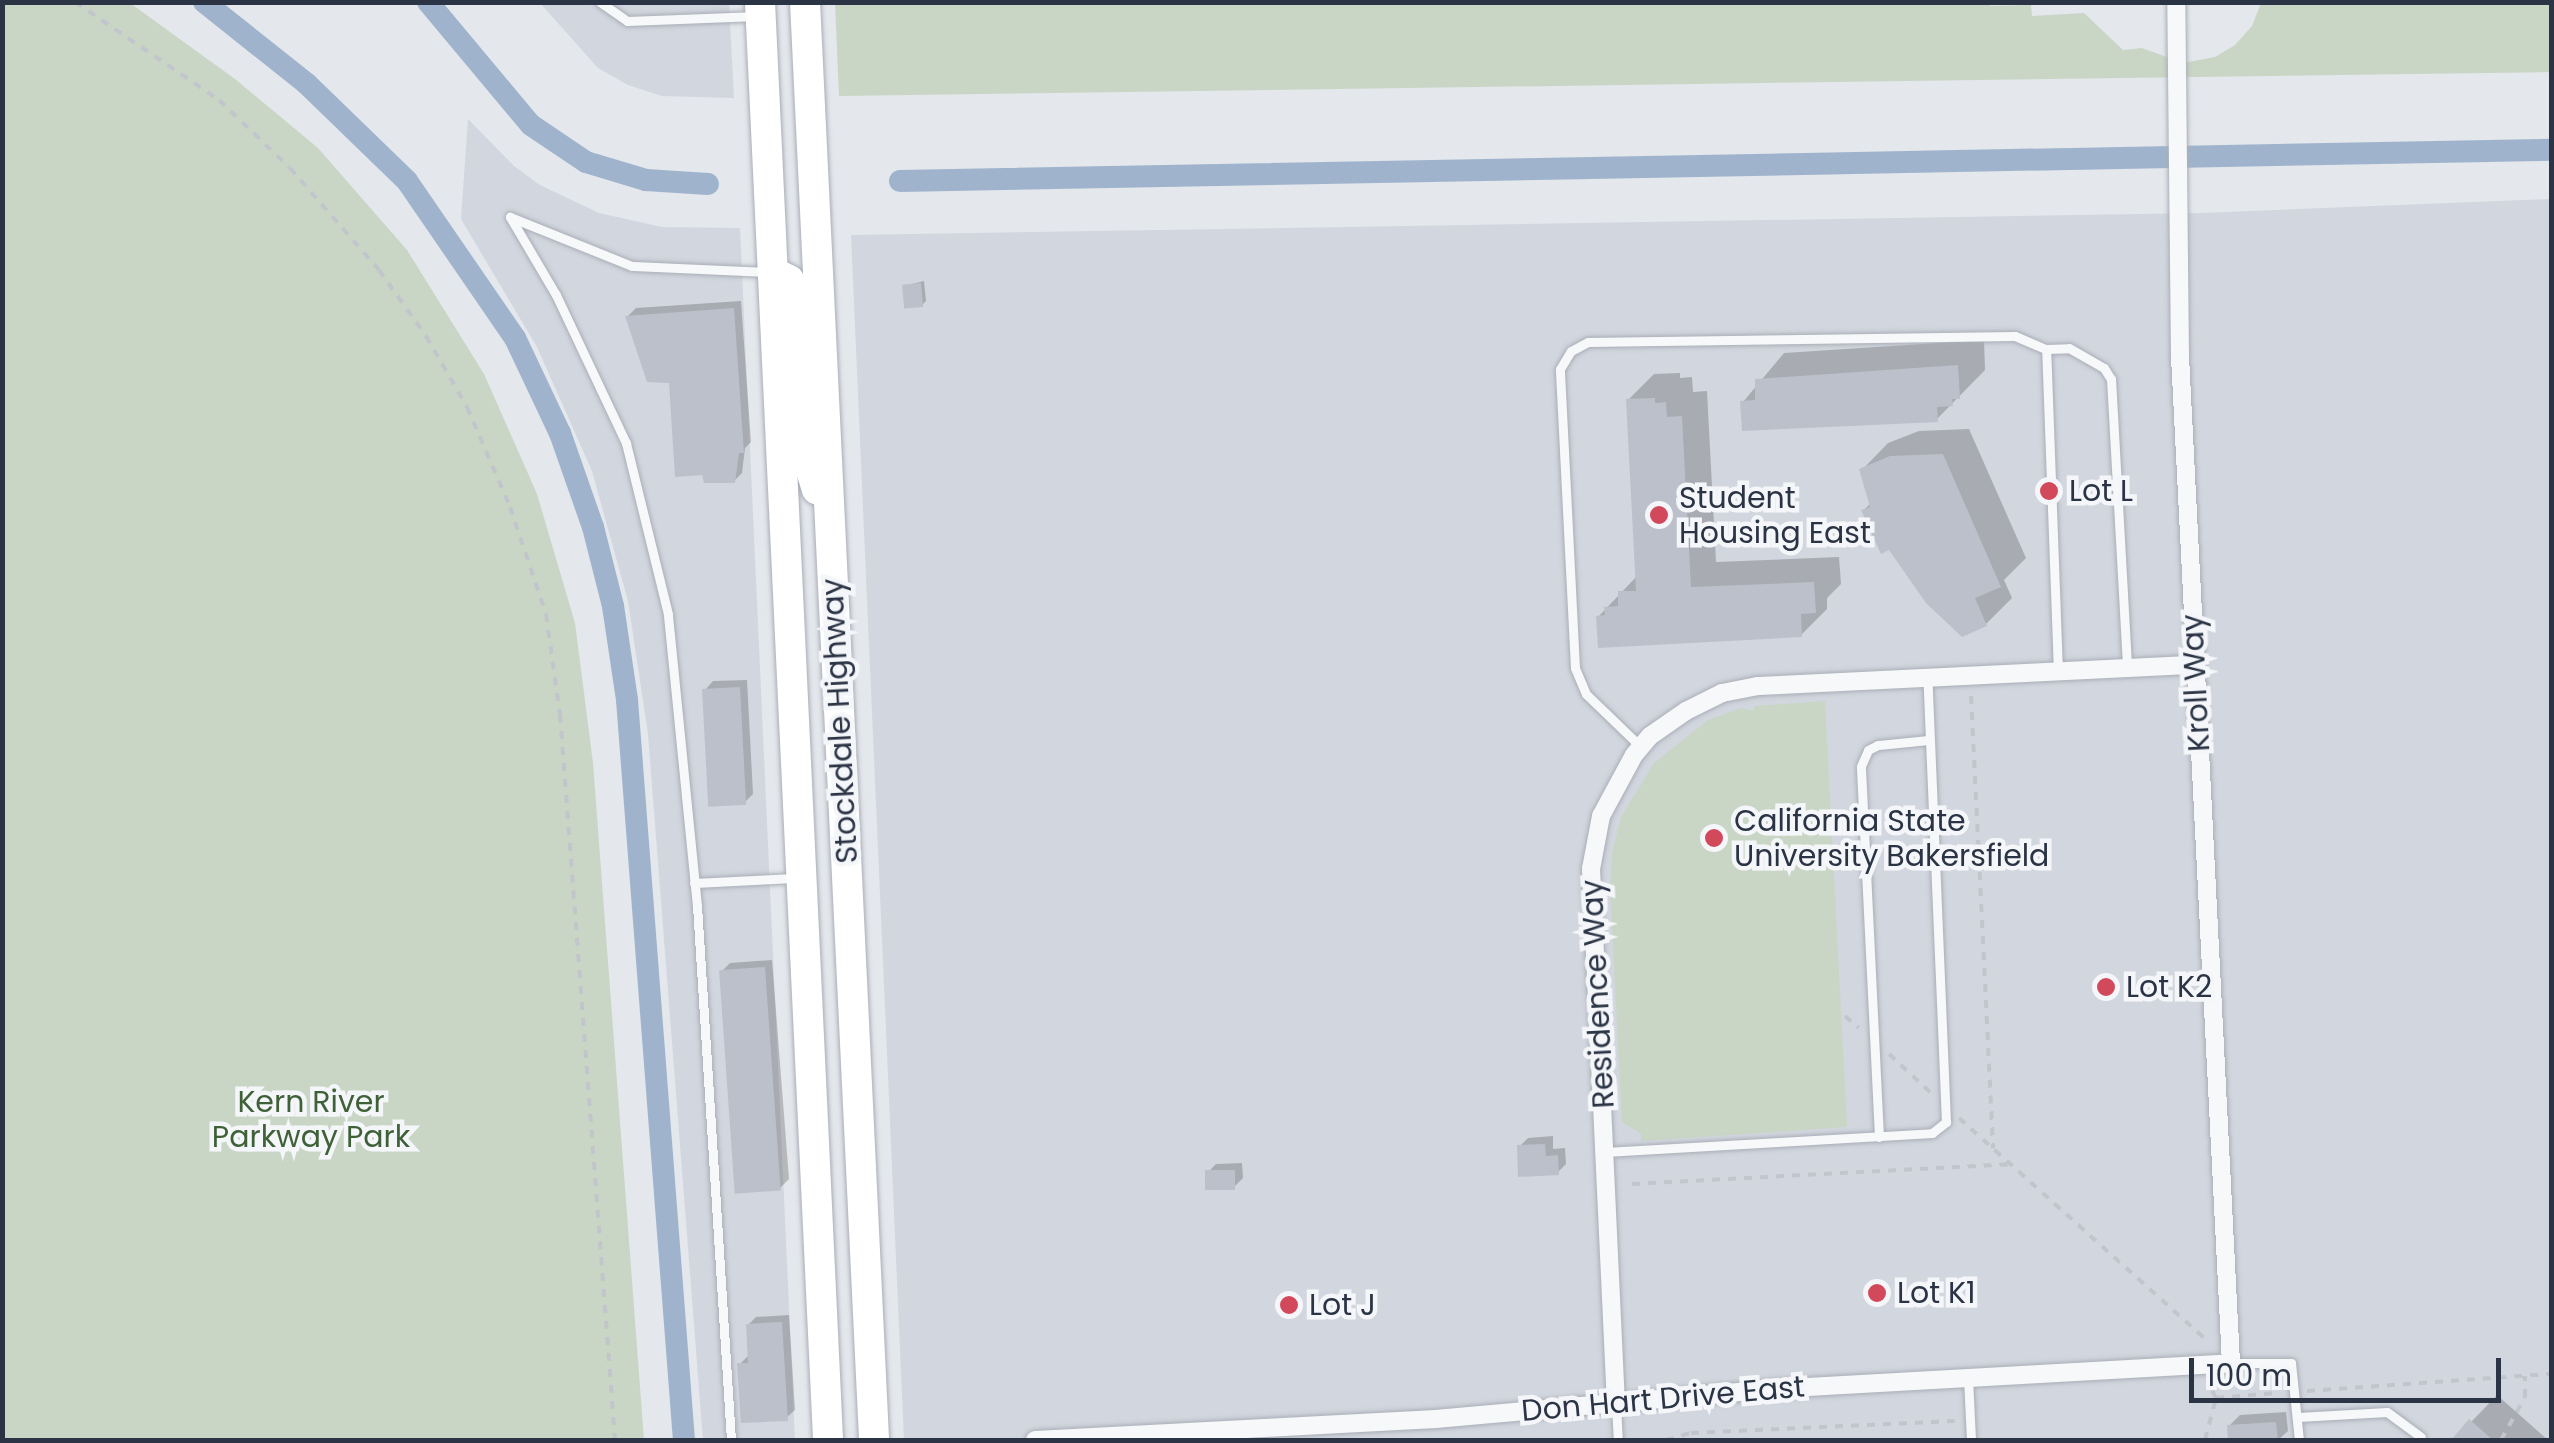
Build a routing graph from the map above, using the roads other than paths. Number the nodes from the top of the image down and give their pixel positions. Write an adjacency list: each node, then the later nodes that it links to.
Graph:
1 (805, 2): 7 (main road, Stockdale Highway)
2 (2176, 2): 8 (street, Kroll Way)
3 (601, 3): 4 (lane)
4 (760, 9): 5 (main road, Stockdale Highway)
5 (772, 272): 7 (main road); 14 (main road, Stockdale Highway); 15 (lane)
6 (2046, 349): 9 (lane); 10 (lane); 13 (lane)
7 (830, 514): 25 (main road, Stockdale Highway)
8 (2196, 665): 9 (street, Residence Way); 18 (street, Kroll Way)
9 (2126, 670): 10 (street, Residence Way)
10 (2058, 672): 11 (street, Residence Way)
11 (1927, 677): 12 (lane); 13 (street, Residence Way)
12 (1929, 740): 16 (lane); 16 (lane)
13 (1641, 747): 17 (street, Residence Way)
14 (802, 877): 15 (lane); 24 (main road, Stockdale Highway)
15 (694, 883): 23 (lane)
16 (1879, 1138): 17 (lane)
17 (1606, 1152): 20 (street, Residence Way)
18 (2231, 1363): 19 (street, Don Hart Drive East); 21 (lane)
19 (1968, 1376): 20 (street, Don Hart Drive East); 28 (lane)
20 (1616, 1405): 26 (street, Don Hart Drive East); 27 (lane)
21 (2298, 1416): 22 (lane); 29 (lane)
22 (2421, 1437)
23 (731, 1440)
24 (828, 1440)
25 (874, 1440)
26 (1036, 1440)
27 (1618, 1440)
28 (1970, 1440)
29 (2299, 1440)

